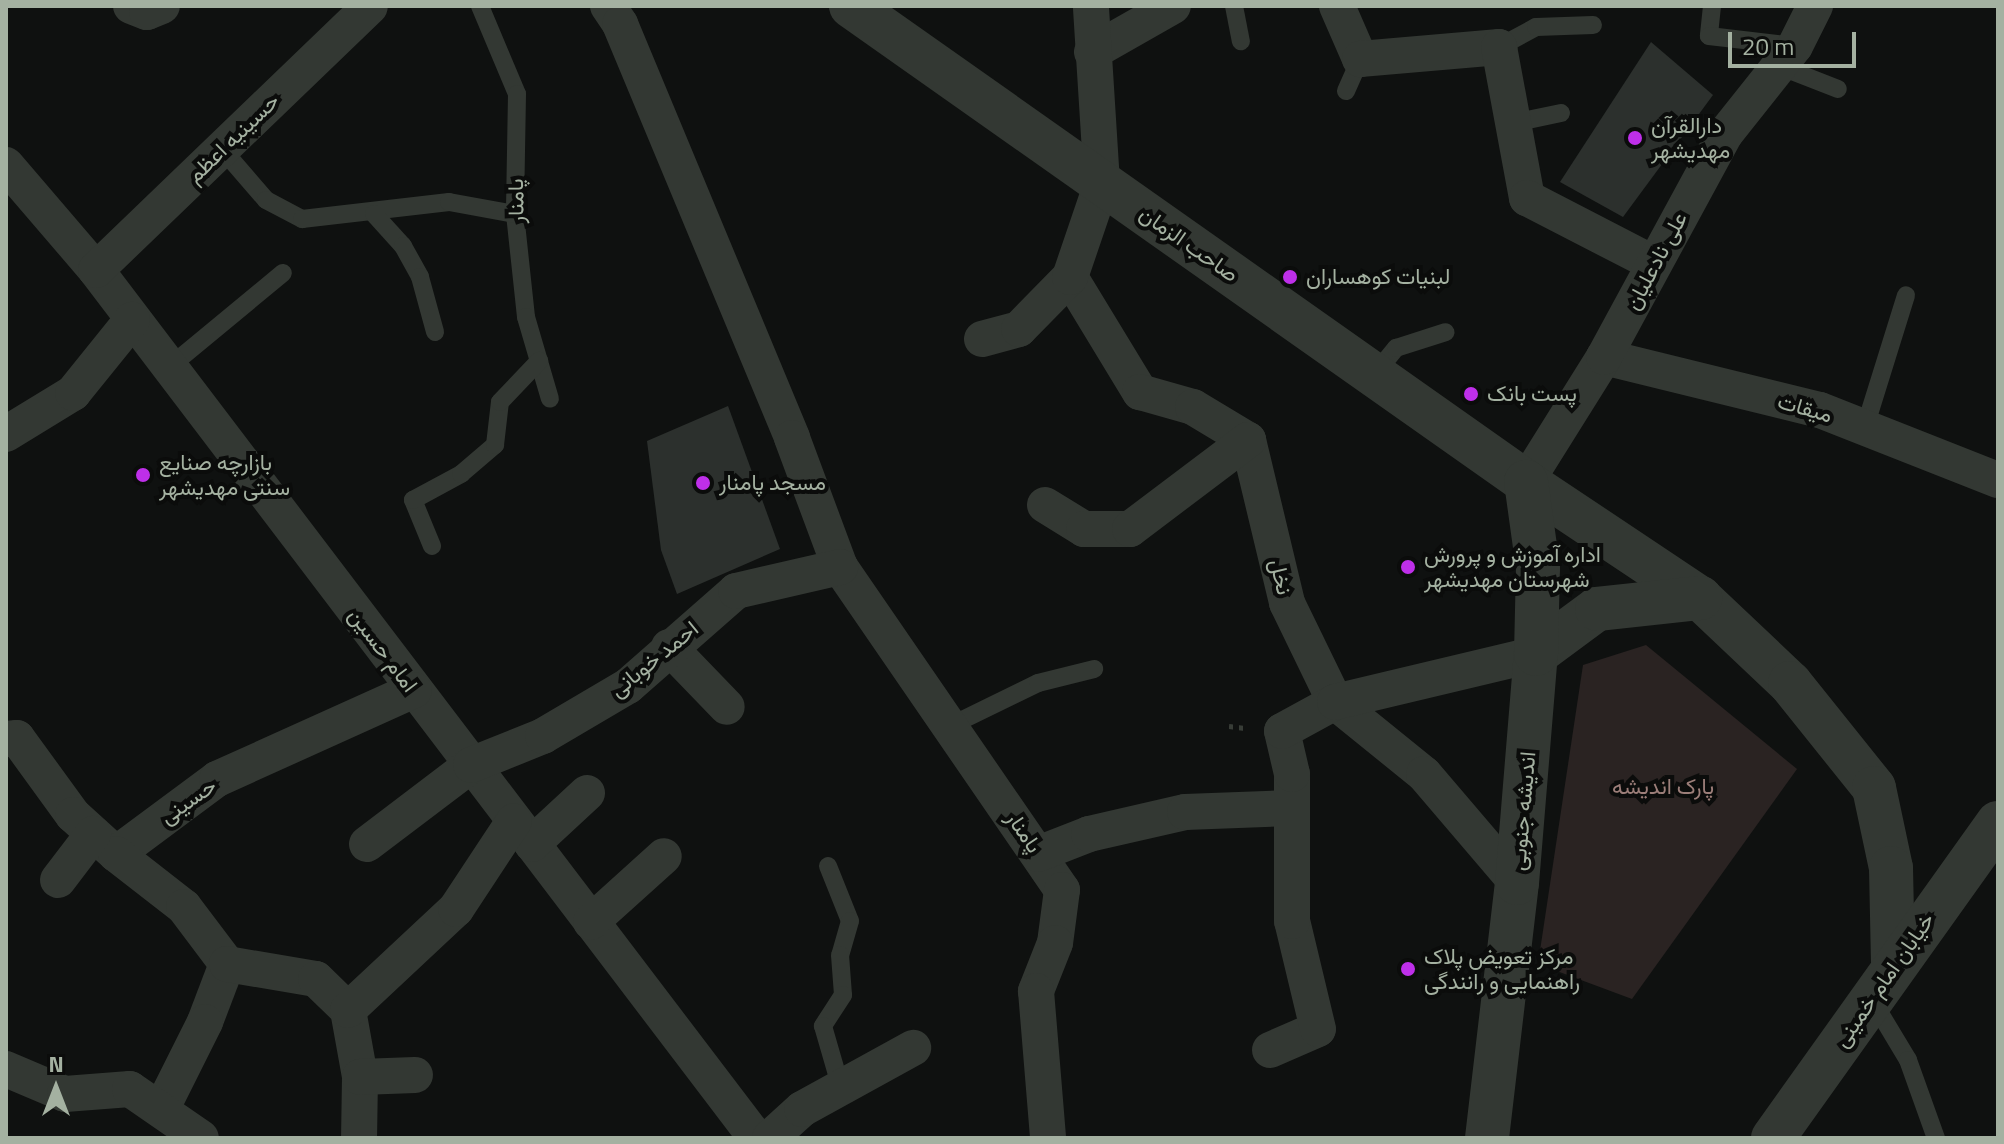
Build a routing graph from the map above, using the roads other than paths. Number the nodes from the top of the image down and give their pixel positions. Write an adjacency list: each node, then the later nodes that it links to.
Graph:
1 (131, 6): 2 (street)
2 (162, 6)
3 (370, 6): 21 (street, حسینیه اعظم)
4 (480, 6): 25 (lane, پامنار)
5 (608, 6): 47 (street, پامنار)
6 (851, 6): 23 (street, صاحب الزمان)
7 (1091, 6): 16 (street)
8 (1234, 6): 14 (lane)
9 (1337, 6): 15 (street)
10 (1712, 6): 17 (lane)
11 (1815, 6): 17 (street, علی نادعلیان)
12 (1167, 8): 16 (street)
13 (1593, 25): 15 (lane)
14 (1241, 41)
15 (1499, 47): 20 (street)
16 (1092, 52): 23 (street)
17 (1787, 56): 18 (lane); 26 (street, علی نادعلیان)
18 (1838, 89)
19 (1561, 113): 20 (lane)
20 (1513, 123): 26 (street)
21 (222, 149): 24 (lane); 27 (street, حسینیه اعظم)
22 (6, 165): 27 (street, امام حسین)
23 (1102, 183): 29 (street); 38 (street, صاحب الزمان)
24 (374, 214): 25 (lane); 32 (lane)
25 (515, 214): 36 (lane, پامنار)
26 (1653, 263): 35 (street, علی نادعلیان)
27 (96, 270): 31 (street, امام حسین)
28 (283, 273): 37 (lane)
29 (1070, 277): 34 (street); 42 (street)
30 (1906, 295): 40 (lane)
31 (132, 320): 37 (street, امام حسین); 41 (street)
32 (435, 332)
33 (1446, 332): 38 (lane)
34 (982, 339)
35 (1604, 357): 40 (street, میقات); 44 (street, علی نادعلیان)
36 (539, 361): 39 (lane, پامنار); 46 (lane)
37 (168, 368): 52 (street, امام حسین)
38 (1374, 375): 44 (street, صاحب الزمان)
39 (550, 399)
40 (1865, 427): 43 (street, میقات)
41 (6, 434)
42 (1248, 440): 45 (street); 53 (street, نخل)
43 (1998, 480)
44 (1526, 482): 48 (street, صاحب الزمان); 50 (street, اندیشه جنوبی)
45 (1045, 505)
46 (432, 546)
47 (840, 567): 49 (street, احمد خوبانی); 55 (street, پامنار)
48 (1700, 598): 50 (street); 71 (street, صاحب الزمان)
49 (669, 647): 54 (street); 57 (street, احمد خوبانی)
50 (1536, 654): 53 (street); 68 (street, اندیشه جنوبی)
51 (1094, 669): 55 (lane)
52 (414, 690): 57 (street, امام حسین); 62 (street, حسینی)
53 (1335, 702): 59 (street); 68 (street, نخل)
54 (727, 707)
55 (952, 725): 64 (street, پامنار)
56 (6, 739): 62 (street)
57 (471, 765): 61 (street, امام حسین); 63 (street, احمد خوبانی)
58 (587, 793): 61 (street)
59 (1291, 808): 64 (street); 74 (street)
60 (1998, 823): 71 (street, خیابان امام خمینی)
61 (523, 833): 69 (street, امام حسین); 72 (street)
62 (105, 844): 67 (street, حسینی); 70 (street)
63 (367, 844)
64 (1038, 854): 84 (street, پامنار)
65 (664, 856): 69 (street)
66 (828, 866): 78 (lane)
67 (58, 880)
68 (1517, 883): 85 (street, اندیشه جنوبی)
69 (591, 922): 82 (street, امام حسین)
70 (227, 964): 72 (street); 79 (street)
71 (1882, 981): 86 (street, خیابان امام خمینی); 87 (lane)
72 (348, 1010): 77 (street)
73 (913, 1048): 78 (street)
74 (1270, 1050)
75 (6, 1069): 79 (street)
76 (415, 1075): 77 (street)
77 (360, 1077): 81 (street)
78 (840, 1085): 83 (street)
79 (162, 1108): 80 (street)
80 (201, 1138)
81 (359, 1138)
82 (756, 1138)
83 (770, 1138)
84 (1048, 1138)
85 (1487, 1138)
86 (1773, 1138)
87 (1936, 1138)

